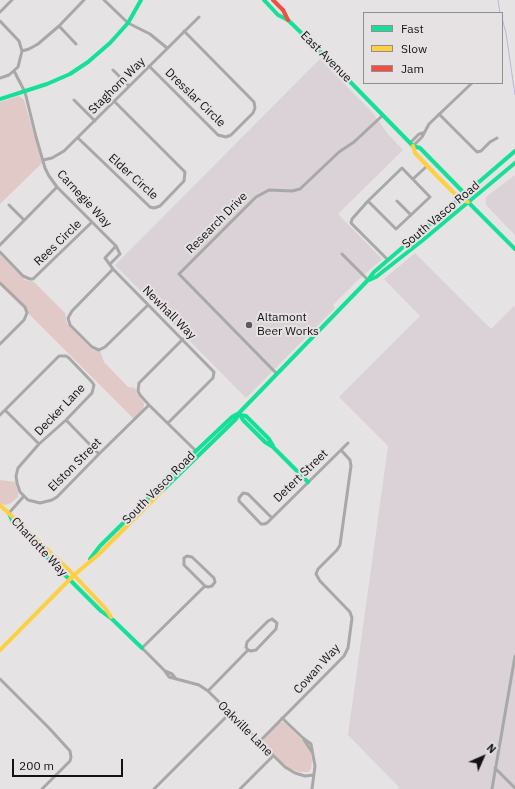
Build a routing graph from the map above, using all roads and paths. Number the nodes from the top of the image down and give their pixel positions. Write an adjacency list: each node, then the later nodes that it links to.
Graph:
1 (12, 0): 7 (street)
2 (84, 0): 12 (street)
3 (104, 0): 11 (street)
4 (264, 0): 9 (main road, East Avenue)
5 (273, 0): 9 (main road, East Avenue)
6 (141, 1): 11 (main road)
7 (0, 12)
8 (199, 16): 13 (street, Staghorn Way)
9 (288, 20): 28 (main road, East Avenue)
10 (0, 21): 16 (street)
11 (128, 22): 15 (street); 23 (main road)
12 (59, 26): 14 (street); 16 (street)
13 (184, 31): 15 (street, Staghorn Way); 17 (street, Dresslar Circle)
14 (76, 44)
15 (167, 48): 17 (street, Staghorn Way)
16 (22, 51): 19 (street)
17 (149, 66): 22 (street, Staghorn Way)
18 (113, 70): 22 (street)
19 (14, 72): 20 (street); 23 (street, Carnegie Way)
20 (0, 78)
21 (471, 84): 27 (street)
22 (129, 86): 26 (street, Staghorn Way)
23 (26, 92): 24 (main road); 34 (street, Carnegie Way)
24 (0, 99)
25 (74, 100): 29 (street)
26 (114, 102): 29 (street, Staghorn Way); 30 (street, Elder Circle)
27 (439, 114): 31 (street); 32 (street)
28 (383, 115): 32 (main road, East Avenue); 61 (street, Research Drive)
29 (95, 121): 30 (street, Staghorn Way)
30 (78, 138): 34 (street, Staghorn Way)
31 (497, 138)
32 (412, 144): 36 (main road, East Avenue); 39 (main road, East Avenue)
33 (515, 151): 39 (main road, South Vasco Road)
34 (43, 160): 38 (street, Carnegie Way)
35 (515, 163): 43 (main road, South Vasco Road)
36 (427, 166): 37 (street); 40 (main road, East Avenue)
37 (414, 179): 41 (street); 45 (street)
38 (57, 187): 46 (street); 47 (street, Carnegie Way)
39 (465, 194): 40 (main road, South Vasco Road); 43 (main road, East Avenue)
40 (460, 199): 43 (main road, East Avenue); 53 (main road, South Vasco Road)
41 (368, 201): 45 (street); 53 (street)
42 (397, 201): 45 (street)
43 (468, 202): 50 (main road, East Avenue); 56 (main road, South Vasco Road)
44 (9, 205): 46 (street)
45 (411, 215)
46 (24, 220): 48 (street)
47 (92, 222): 49 (street, Carnegie Way); 51 (street, Rees Circle)
48 (0, 245)
49 (116, 246): 54 (street); 54 (street)
50 (515, 249)
51 (0, 252)
52 (342, 254): 56 (street)
53 (388, 260): 56 (main road, South Vasco Road)
54 (110, 264): 55 (street, Newhall Way)
55 (113, 269): 58 (street, Newhall Way); 58 (street)
56 (368, 280): 61 (main road, South Vasco Road)
57 (0, 283): 60 (street)
58 (148, 304): 59 (street, Newhall Way)
59 (183, 339): 62 (street); 67 (street, Newhall Way)
60 (0, 344)
61 (277, 374): 64 (main road, South Vasco Road)
62 (149, 405): 67 (street); 72 (street, Elston Street)
63 (5, 410): 65 (street, Decker Lane); 66 (street, Decker Lane); 69 (street)
64 (240, 414): 71 (main road, South Vasco Road); 73 (main road)
65 (0, 415)
66 (66, 420): 69 (street, Decker Lane); 72 (street)
67 (168, 423): 71 (street)
68 (348, 443): 70 (street, Detert Street)
69 (40, 444): 74 (street, Decker Lane)
70 (341, 450): 73 (street, Detert Street); 89 (street, Cowan Way)
71 (198, 453): 78 (main road, South Vasco Road)
72 (99, 454): 74 (street, Elston Street)
73 (308, 482): 77 (street, Detert Street)
74 (24, 496): 76 (street)
75 (0, 505): 76 (main road, Charlotte Way)
76 (9, 514): 78 (main road, Charlotte Way); 79 (main road, Charlotte Way)
77 (272, 518): 77 (street, Detert Street)
78 (74, 575): 79 (main road, South Vasco Road); 81 (main road, Oakville Lane)
79 (70, 580): 81 (main road, Oakville Lane); 83 (main road, South Vasco Road)
80 (204, 586): 80 (street); 82 (street)
81 (112, 619): 82 (main road, Oakville Lane)
82 (142, 648): 87 (street, Oakville Lane)
83 (0, 650)
84 (248, 650): 84 (street); 87 (street)
85 (515, 656): 92 (street)
86 (0, 679): 95 (street)
87 (208, 691): 88 (street, Oakville Lane)
88 (229, 714): 90 (street, Oakville Lane); 96 (street)
89 (282, 718): 90 (street, Cowan Way); 93 (street)
90 (259, 742): 91 (street, Oakville Lane)
91 (273, 756): 93 (street, Oakville Lane); 97 (street)
92 (495, 768): 94 (street); 99 (street)
93 (314, 775): 98 (street)
94 (515, 788)
95 (42, 789)
96 (154, 789)
97 (240, 789)
98 (312, 789)
99 (492, 789)

